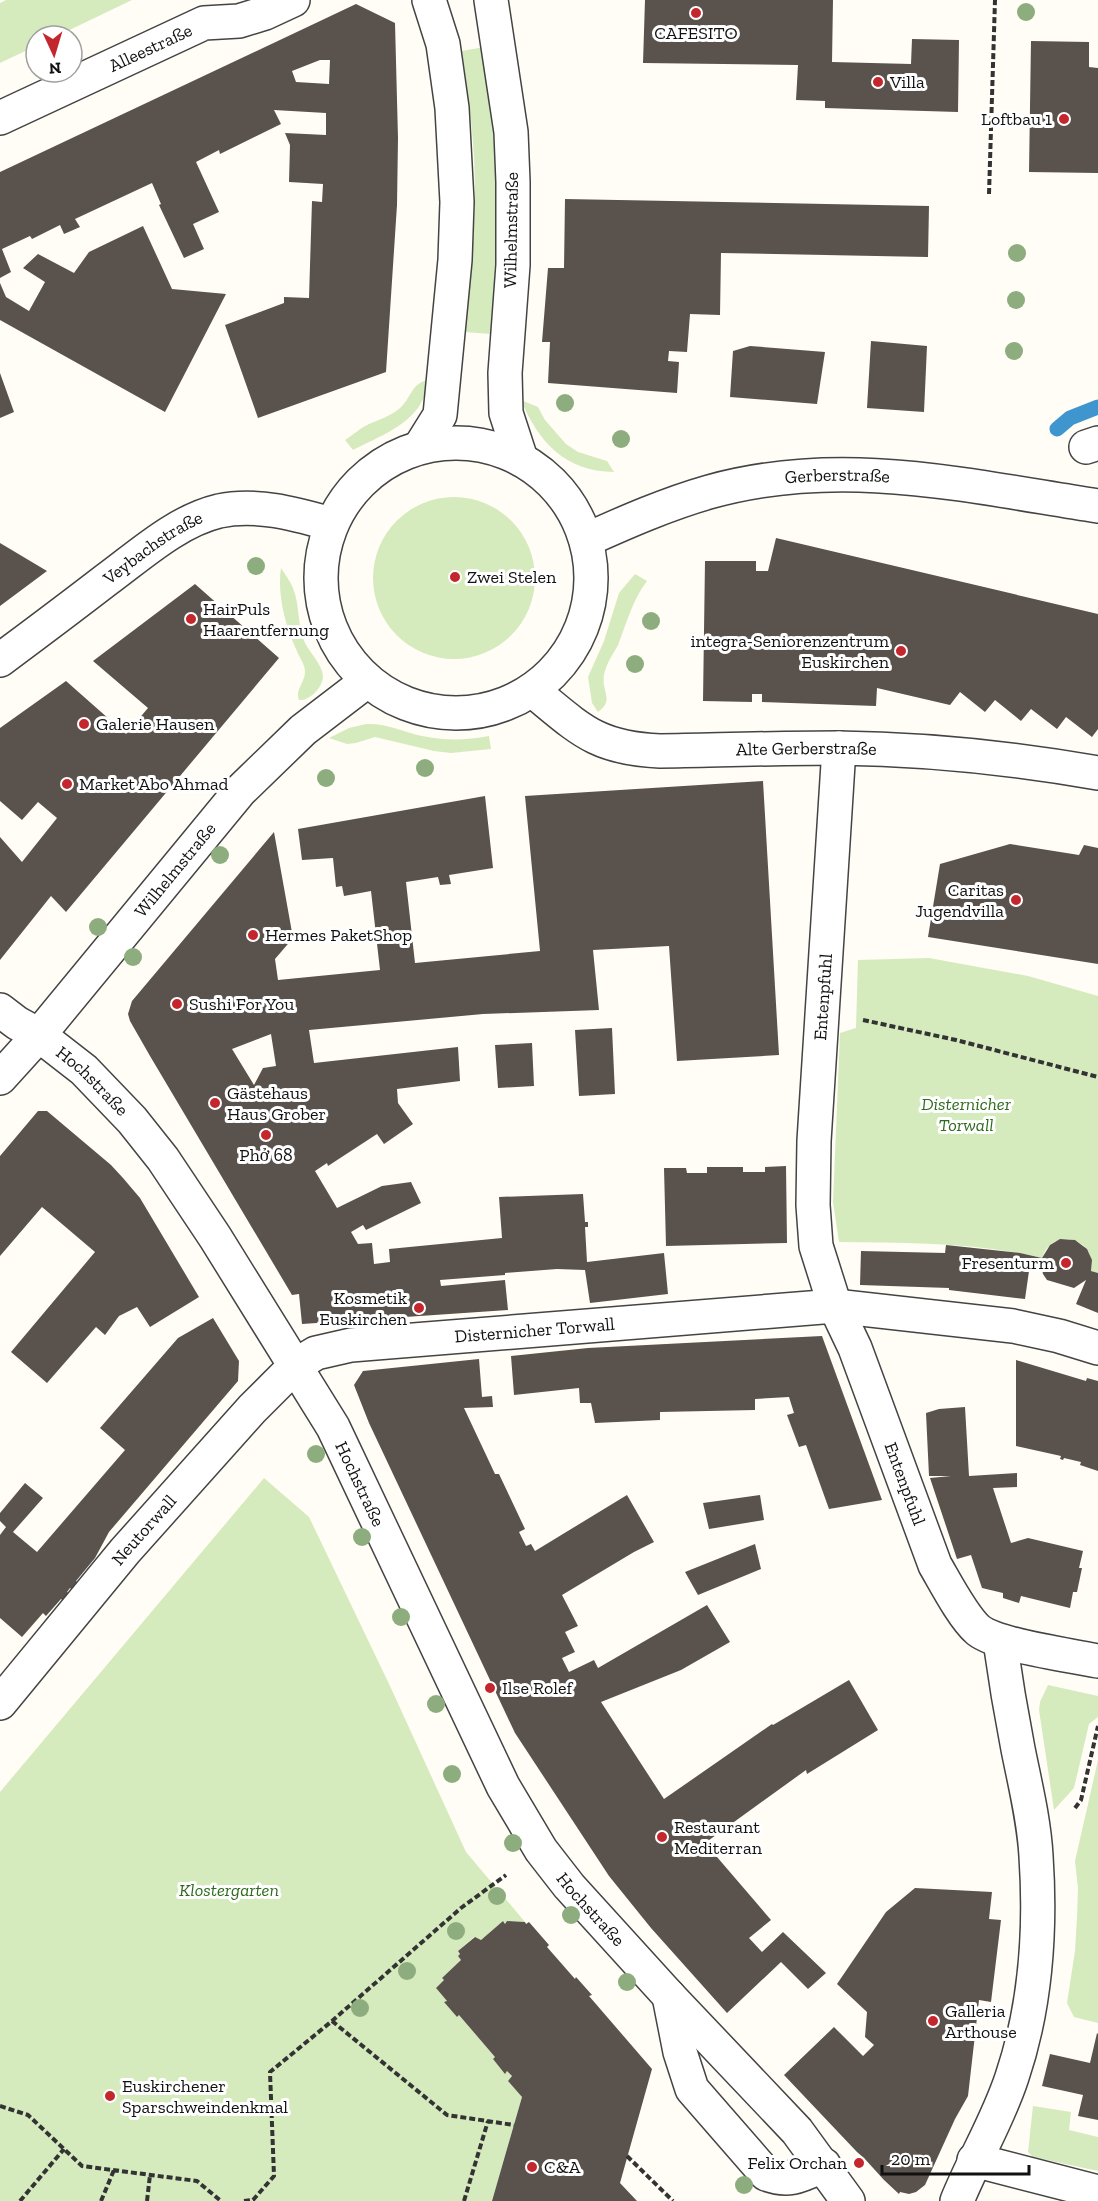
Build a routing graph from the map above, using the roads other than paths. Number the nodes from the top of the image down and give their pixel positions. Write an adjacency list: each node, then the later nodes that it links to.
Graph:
1 (293, 0): 4 (street, Alleestraße)
2 (429, 0): 6 (street)
3 (492, 0): 7 (street, Wilhelmstraße)
4 (214, 12): 5 (street, Alleestraße)
5 (0, 118)
6 (420, 447): 7 (street); 9 (street)
7 (521, 459): 10 (street)
8 (1098, 506): 10 (street, Gerberstraße)
9 (332, 524): 11 (street, Veybachstraße); 12 (street)
10 (586, 540): 13 (street)
11 (0, 660)
12 (368, 681): 13 (street); 17 (street, Wilhelmstraße)
13 (532, 690): 14 (street, Alte Gerberstraße)
14 (839, 748): 15 (street, Alte Gerberstraße); 19 (street, Entenpfuhl)
15 (1098, 773)
16 (0, 1010): 17 (street, Hochstraße)
17 (39, 1035): 18 (street, Wilhelmstraße); 21 (street, Hochstraße)
18 (0, 1078)
19 (835, 1306): 20 (street, Disternicher Torwall); 21 (street, Disternicher Torwall); 22 (street, Entenpfuhl)
20 (1098, 1348)
21 (296, 1365): 24 (street, Neutorwall); 25 (street, Hochstraße)
22 (1000, 1641): 23 (street, Entenpfuhl); 27 (street)
23 (1098, 1661)
24 (0, 1703)
25 (669, 1996): 26 (street, Hochstraße); 26 (street)
26 (824, 2165): 29 (street); 30 (street, Hochstraße)
27 (960, 2188): 28 (street)
28 (1098, 2192)
29 (783, 2201)
30 (848, 2201)

